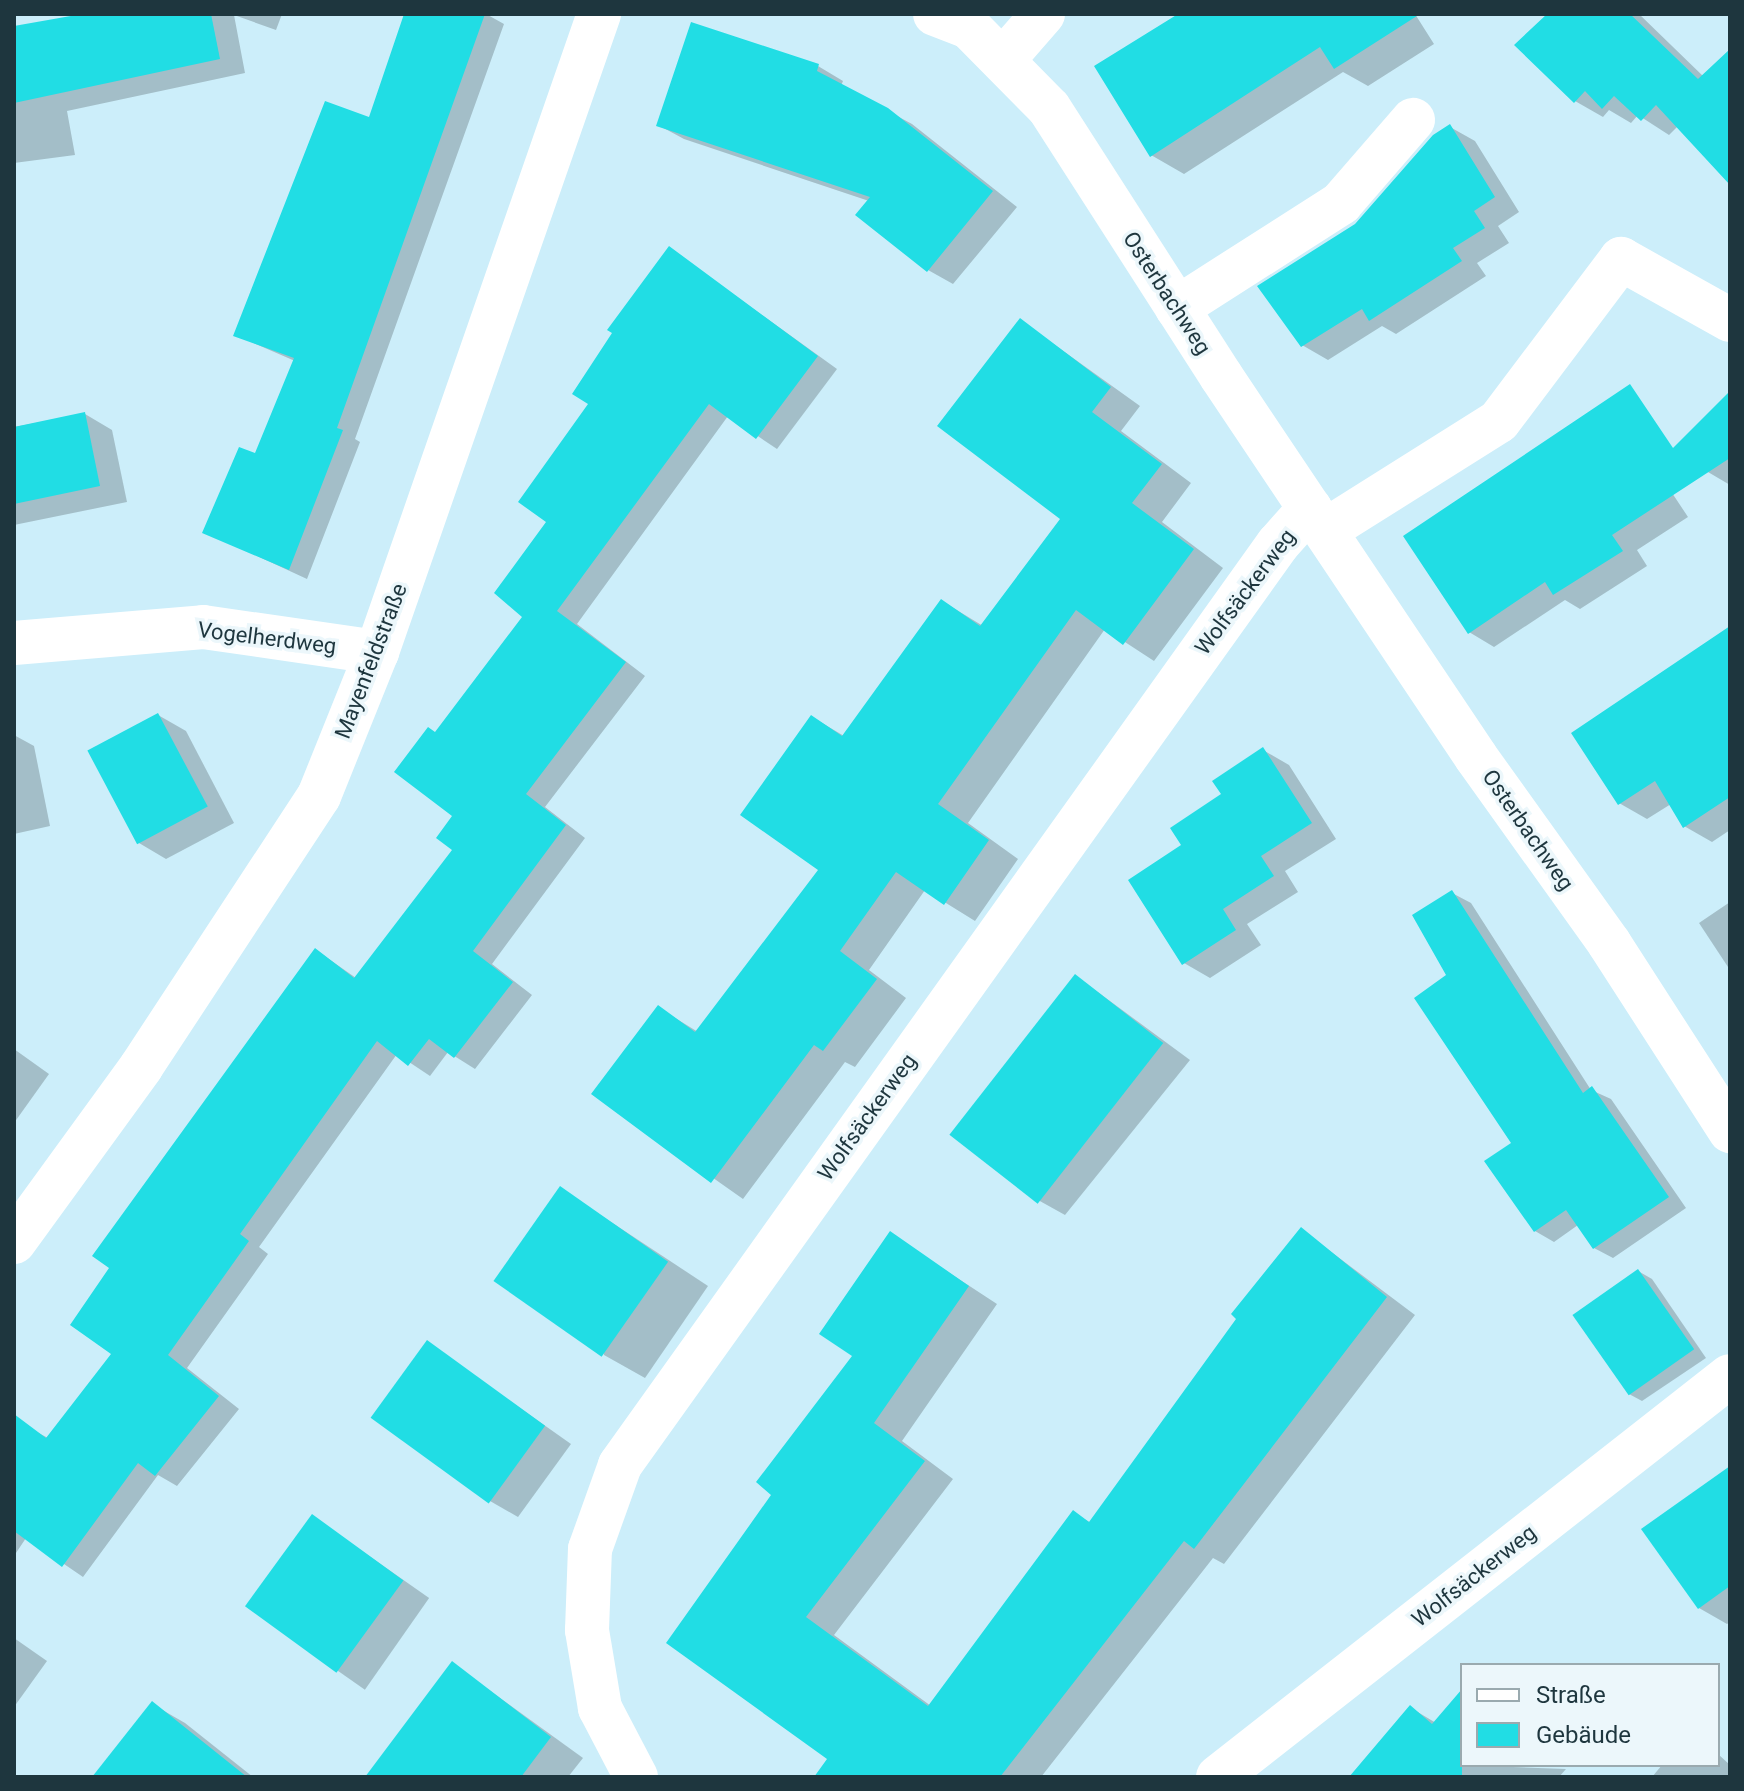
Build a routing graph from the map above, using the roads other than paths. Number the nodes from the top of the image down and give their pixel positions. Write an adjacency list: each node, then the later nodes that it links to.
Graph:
1 (599, 14): 10 (street, Mayenfeldstraße)
2 (935, 14): 4 (street, Osterbachweg)
3 (1043, 14): 4 (street)
4 (1003, 60): 6 (street, Osterbachweg)
5 (1413, 120): 6 (street)
6 (1177, 308): 8 (street, Osterbachweg)
7 (1730, 320): 8 (street)
8 (1318, 519): 11 (street, Osterbachweg); 14 (street, Wolfsäckerweg)
9 (14, 643): 10 (street, Vogelherdweg)
10 (377, 652): 12 (street, Mayenfeldstraße)
11 (1730, 1131)
12 (14, 1242)
13 (1730, 1376): 15 (street, Wolfsäckerweg)
14 (636, 1777)
15 (1218, 1777)

